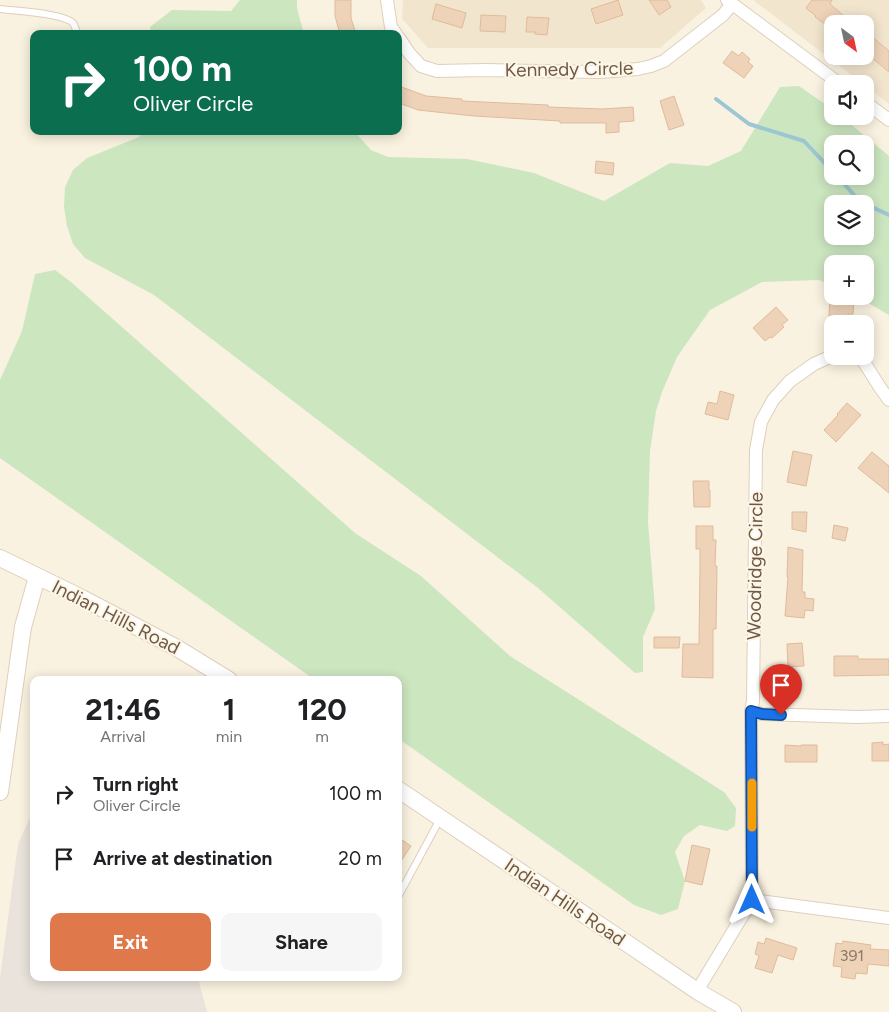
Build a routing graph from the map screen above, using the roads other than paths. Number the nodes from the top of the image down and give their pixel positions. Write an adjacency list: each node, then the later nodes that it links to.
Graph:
1 (387, 0): 5 (street)
2 (730, 2): 6 (street, Kennedy Circle); 7 (street)
3 (0, 9): 4 (lane)
4 (76, 30)
5 (393, 30)
6 (402, 42)
7 (828, 75)
8 (874, 109): 9 (street)
9 (889, 120)
10 (824, 360): 16 (street, Woodridge Circle)
11 (866, 365): 12 (street)
12 (889, 400)
13 (0, 558): 14 (street, Indian Hills Road)
14 (37, 577): 15 (street, Indian Hills Road); 18 (street)
15 (222, 676)
16 (751, 711): 17 (street); 23 (street, Woodridge Circle)
17 (889, 716)
18 (2, 770): 19 (street)
19 (0, 792)
20 (402, 792): 21 (street, Indian Hills Road)
21 (441, 818): 22 (lane); 25 (street, Indian Hills Road)
22 (402, 890)
23 (752, 900): 24 (street); 25 (street)
24 (889, 918)
25 (698, 990): 26 (street, Indian Hills Road)
26 (733, 1012)

